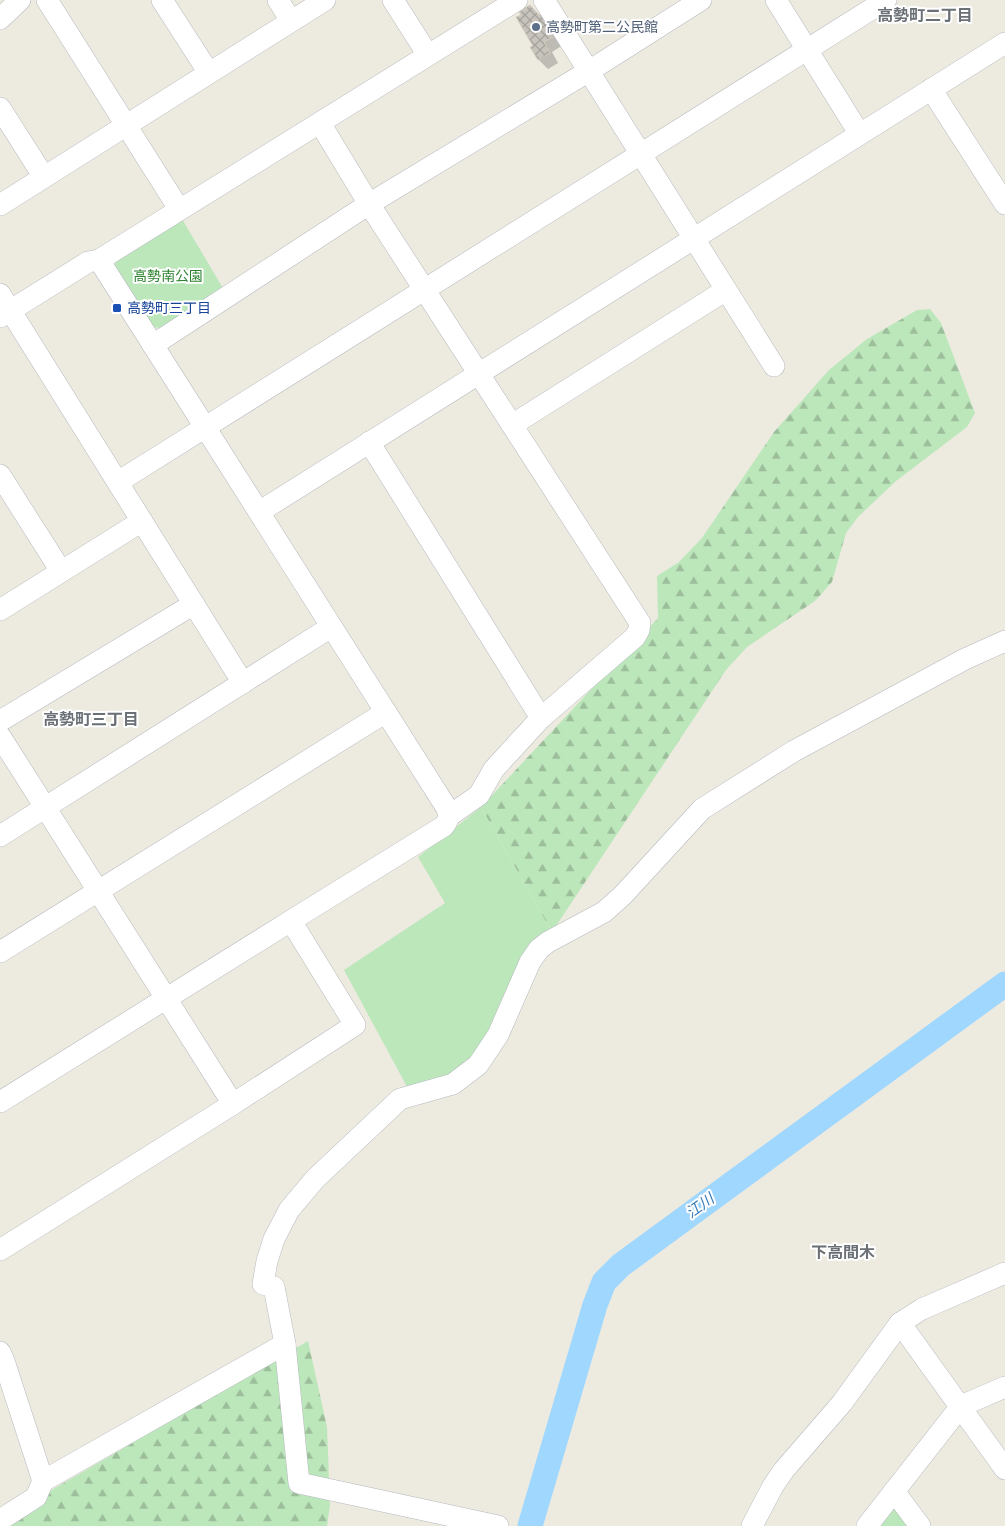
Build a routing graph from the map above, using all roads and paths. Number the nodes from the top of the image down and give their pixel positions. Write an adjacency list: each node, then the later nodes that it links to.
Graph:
1 (20, 0): 12 (street)
2 (47, 0): 22 (street)
3 (162, 0): 18 (street)
4 (278, 0): 13 (street)
5 (325, 0): 13 (street)
6 (394, 0): 16 (street)
7 (517, 0): 16 (street)
8 (544, 0): 17 (street)
9 (701, 0): 17 (street)
10 (776, 0): 15 (street)
11 (886, 0): 15 (street)
12 (0, 19)
13 (291, 22): 18 (street)
14 (1005, 43): 19 (street)
15 (807, 50): 23 (street); 24 (street)
16 (428, 56): 21 (street)
17 (589, 71): 24 (street); 26 (street)
18 (209, 73): 22 (street)
19 (931, 89): 23 (street); 27 (street)
20 (0, 108): 25 (street)
21 (320, 123): 26 (street); 29 (street)
22 (126, 125): 25 (street); 29 (street)
23 (859, 134): 30 (street)
24 (642, 154): 30 (street); 32 (street)
25 (44, 177): 28 (street)
26 (369, 204): 32 (street); 35 (street)
27 (1005, 204)
28 (0, 205)
29 (179, 209): 31 (street)
30 (694, 237): 33 (street); 37 (street)
31 (98, 260): 34 (street); 35 (street)
32 (424, 290): 37 (street); 39 (street)
33 (726, 290): 36 (street); 38 (street)
34 (4, 307): 41 (street)
35 (153, 345): 39 (street)
36 (774, 366)
37 (478, 373): 38 (street); 40 (street)
38 (512, 425): 52 (street)
39 (204, 428): 41 (street); 43 (street)
40 (369, 442): 43 (street); 52 (street)
41 (118, 482): 44 (street)
42 (3, 486): 45 (street)
43 (259, 512): 48 (street)
44 (142, 521): 45 (street); 46 (street)
45 (61, 571): 47 (street)
46 (194, 604): 50 (street); 53 (street)
47 (0, 610)
48 (331, 627): 50 (street); 51 (street)
49 (1005, 641): 67 (street)
50 (243, 683): 55 (street)
51 (386, 712): 56 (street); 58 (street)
52 (541, 718): 56 (street)
53 (0, 721)
54 (0, 736): 55 (street)
55 (45, 808): 57 (street); 58 (street)
56 (449, 816): 59 (street)
57 (0, 836)
58 (98, 891): 60 (street); 61 (street)
59 (291, 921): 61 (street); 63 (street)
60 (0, 952)
61 (166, 997): 62 (street); 63 (street)
62 (0, 1102)
63 (233, 1104): 64 (street)
64 (0, 1250)
65 (1005, 1273): 66 (street)
66 (900, 1323): 70 (street); 76 (street)
67 (285, 1344): 72 (street); 75 (street)
68 (0, 1352): 72 (street)
69 (1005, 1387): 70 (street)
70 (961, 1406): 71 (street); 73 (street)
71 (1005, 1469)
72 (44, 1481): 74 (street)
73 (894, 1491): 77 (street); 78 (street)
74 (0, 1520)
75 (498, 1526)
76 (752, 1526)
77 (867, 1526)
78 (920, 1526)

